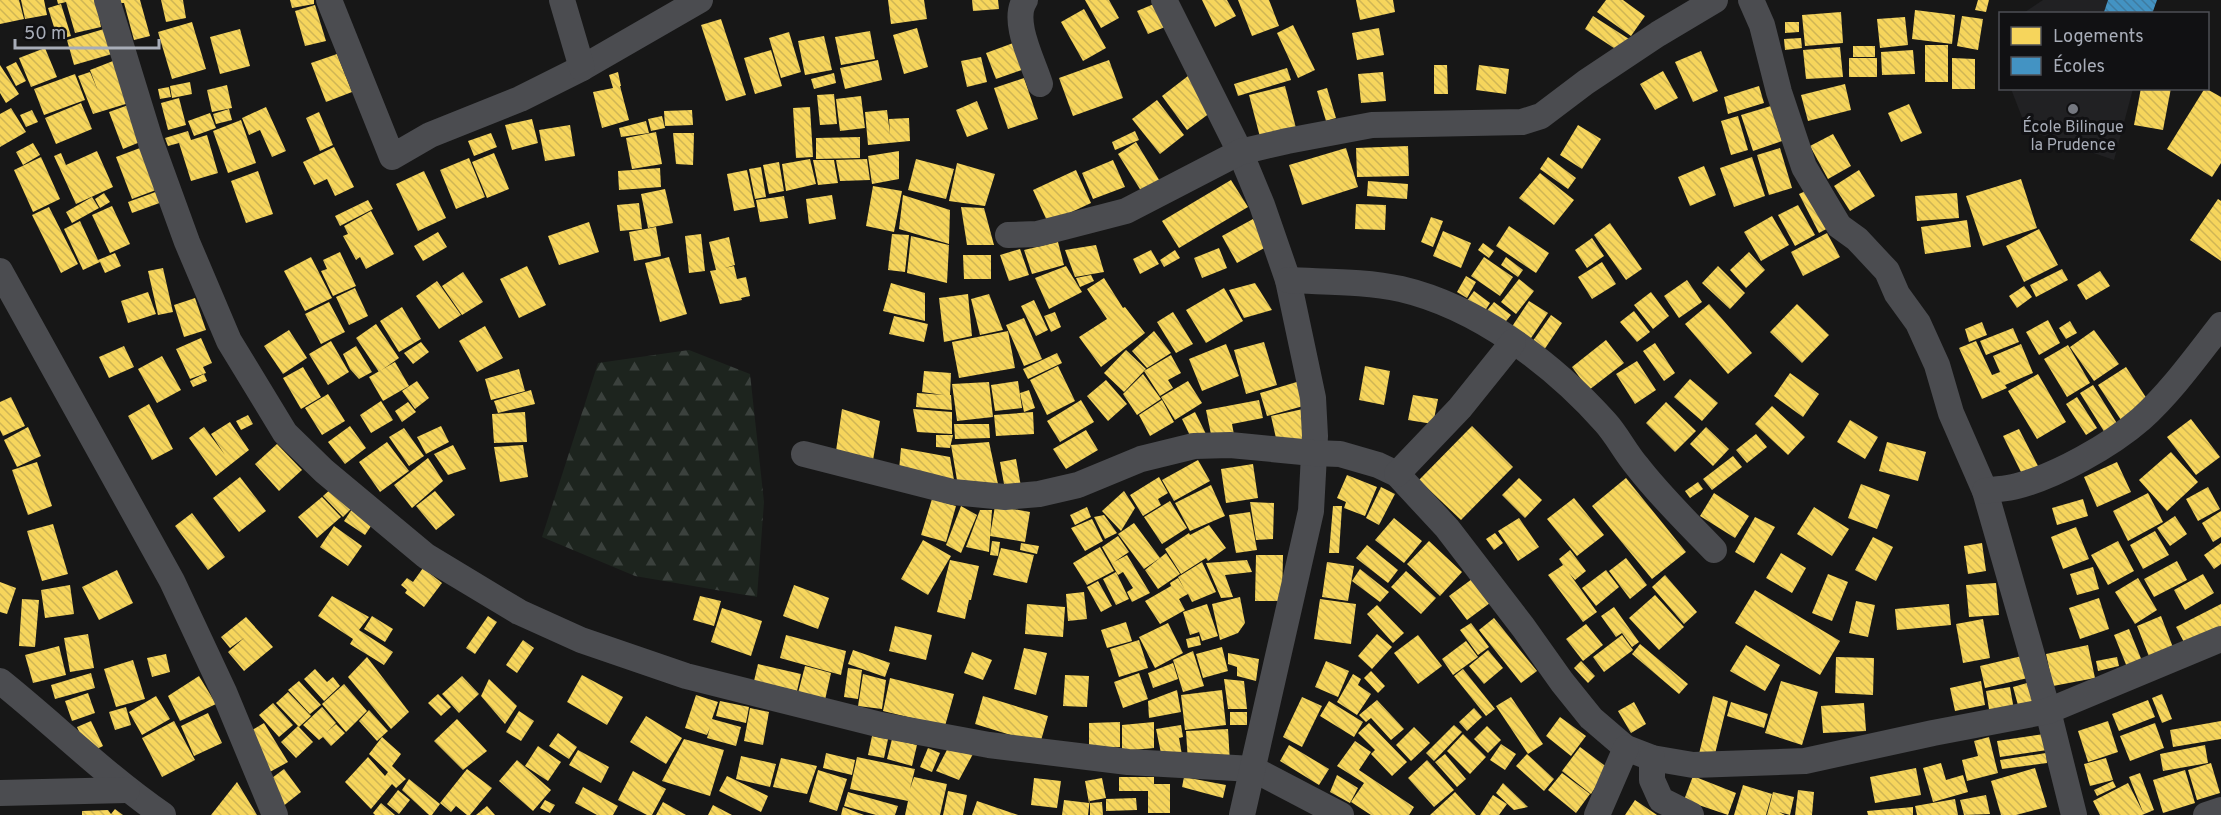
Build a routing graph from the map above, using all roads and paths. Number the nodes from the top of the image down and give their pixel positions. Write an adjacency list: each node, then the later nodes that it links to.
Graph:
1 (107, 0): 27 (street)
2 (329, 0): 9 (street)
3 (562, 0): 9 (street)
4 (700, 0): 9 (street)
5 (1025, 0): 10 (street)
6 (1164, 0): 11 (street)
7 (1715, 0): 11 (street)
8 (1751, 0): 20 (street)
9 (582, 68)
10 (1040, 84)
11 (1240, 152): 12 (street); 14 (street)
12 (1008, 235)
13 (0, 271): 32 (street)
14 (1288, 280): 16 (street); 17 (street)
15 (2221, 325): 20 (street)
16 (1512, 342): 19 (street); 21 (street)
17 (1314, 453): 18 (street); 19 (street); 27 (street)
18 (804, 454)
19 (1397, 474): 25 (street)
20 (1985, 491): 24 (street)
21 (1714, 550)
22 (2221, 639): 24 (street)
23 (0, 681): 28 (street)
24 (2048, 711): 26 (street); 37 (street)
25 (1626, 748): 26 (street); 35 (street)
26 (1652, 758): 36 (street)
27 (1253, 769): 33 (street); 34 (street)
28 (127, 790): 29 (street); 31 (street)
29 (0, 793)
30 (2221, 810): 38 (street)
31 (163, 815)
32 (275, 815)
33 (1242, 815)
34 (1341, 815)
35 (1598, 815)
36 (1691, 815)
37 (2074, 815)
38 (2206, 815)

